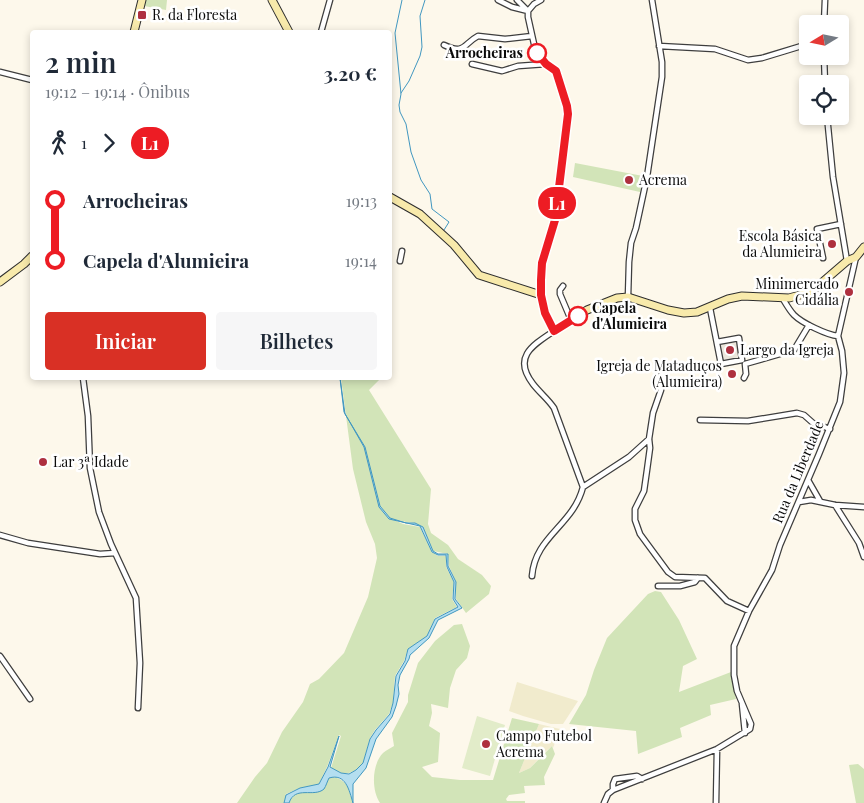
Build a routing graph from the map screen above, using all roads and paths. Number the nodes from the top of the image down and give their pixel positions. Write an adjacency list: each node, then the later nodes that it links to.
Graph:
1 (141, 0): 11 (street)
2 (272, 0): 12 (street)
3 (330, 0): 13 (street)
4 (498, 0): 9 (street)
5 (517, 0): 9 (street)
6 (541, 0): 9 (street)
7 (652, 0): 16 (street)
8 (826, 0): 10 (street)
9 (528, 11): 14 (street)
10 (825, 15)
11 (134, 30)
12 (288, 30)
13 (322, 30)
14 (532, 36): 15 (street); 19 (street)
15 (444, 45)
16 (659, 46): 17 (street); 35 (street)
17 (799, 47)
18 (472, 64): 19 (street)
19 (546, 64): 34 (street)
20 (0, 72): 21 (street)
21 (30, 80)
22 (828, 125): 24 (street)
23 (392, 197): 34 (street)
24 (841, 224): 29 (street); 31 (street)
25 (864, 247): 27 (street, Rua da Liberdade)
26 (402, 252): 30 (street)
27 (856, 257): 31 (street); 41 (street, Rua da Liberdade)
28 (30, 258): 32 (street)
29 (823, 258)
30 (400, 261)
31 (847, 261): 36 (street)
32 (1, 279)
33 (563, 286): 38 (street)
34 (541, 295): 40 (street)
35 (628, 297): 37 (street); 38 (street)
36 (783, 298): 37 (street); 39 (street)
37 (710, 308): 42 (street)
38 (572, 320): 40 (street)
39 (809, 325): 41 (street); 43 (street)
40 (554, 331): 51 (street)
41 (838, 336): 48 (street, Rua da Liberdade)
42 (717, 342): 43 (street); 43 (street)
43 (744, 362): 45 (street)
44 (660, 367): 49 (street)
45 (744, 378)
46 (83, 380): 57 (street)
47 (700, 420): 48 (street)
48 (830, 429): 50 (street, Rua da Liberdade)
49 (649, 439): 51 (street); 60 (street)
50 (808, 480): 52 (street); 53 (street, Rua da Liberdade)
51 (583, 487): 59 (street)
52 (820, 501): 53 (street); 54 (street)
53 (799, 502): 62 (street, Rua da Liberdade)
54 (835, 505): 55 (street); 58 (street)
55 (864, 507)
56 (0, 535): 57 (street)
57 (115, 553): 65 (street)
58 (864, 557)
59 (532, 576)
60 (698, 578): 61 (street); 62 (street)
61 (658, 586)
62 (749, 611): 66 (street, Rua da Liberdade)
63 (0, 656): 64 (street)
64 (30, 700)
65 (138, 708)
66 (717, 749): 67 (street, Rua da Liberdade); 70 (street)
67 (642, 779): 68 (street, Rua da Liberdade); 68 (street)
68 (613, 790): 69 (street)
69 (604, 803)
70 (716, 803)

